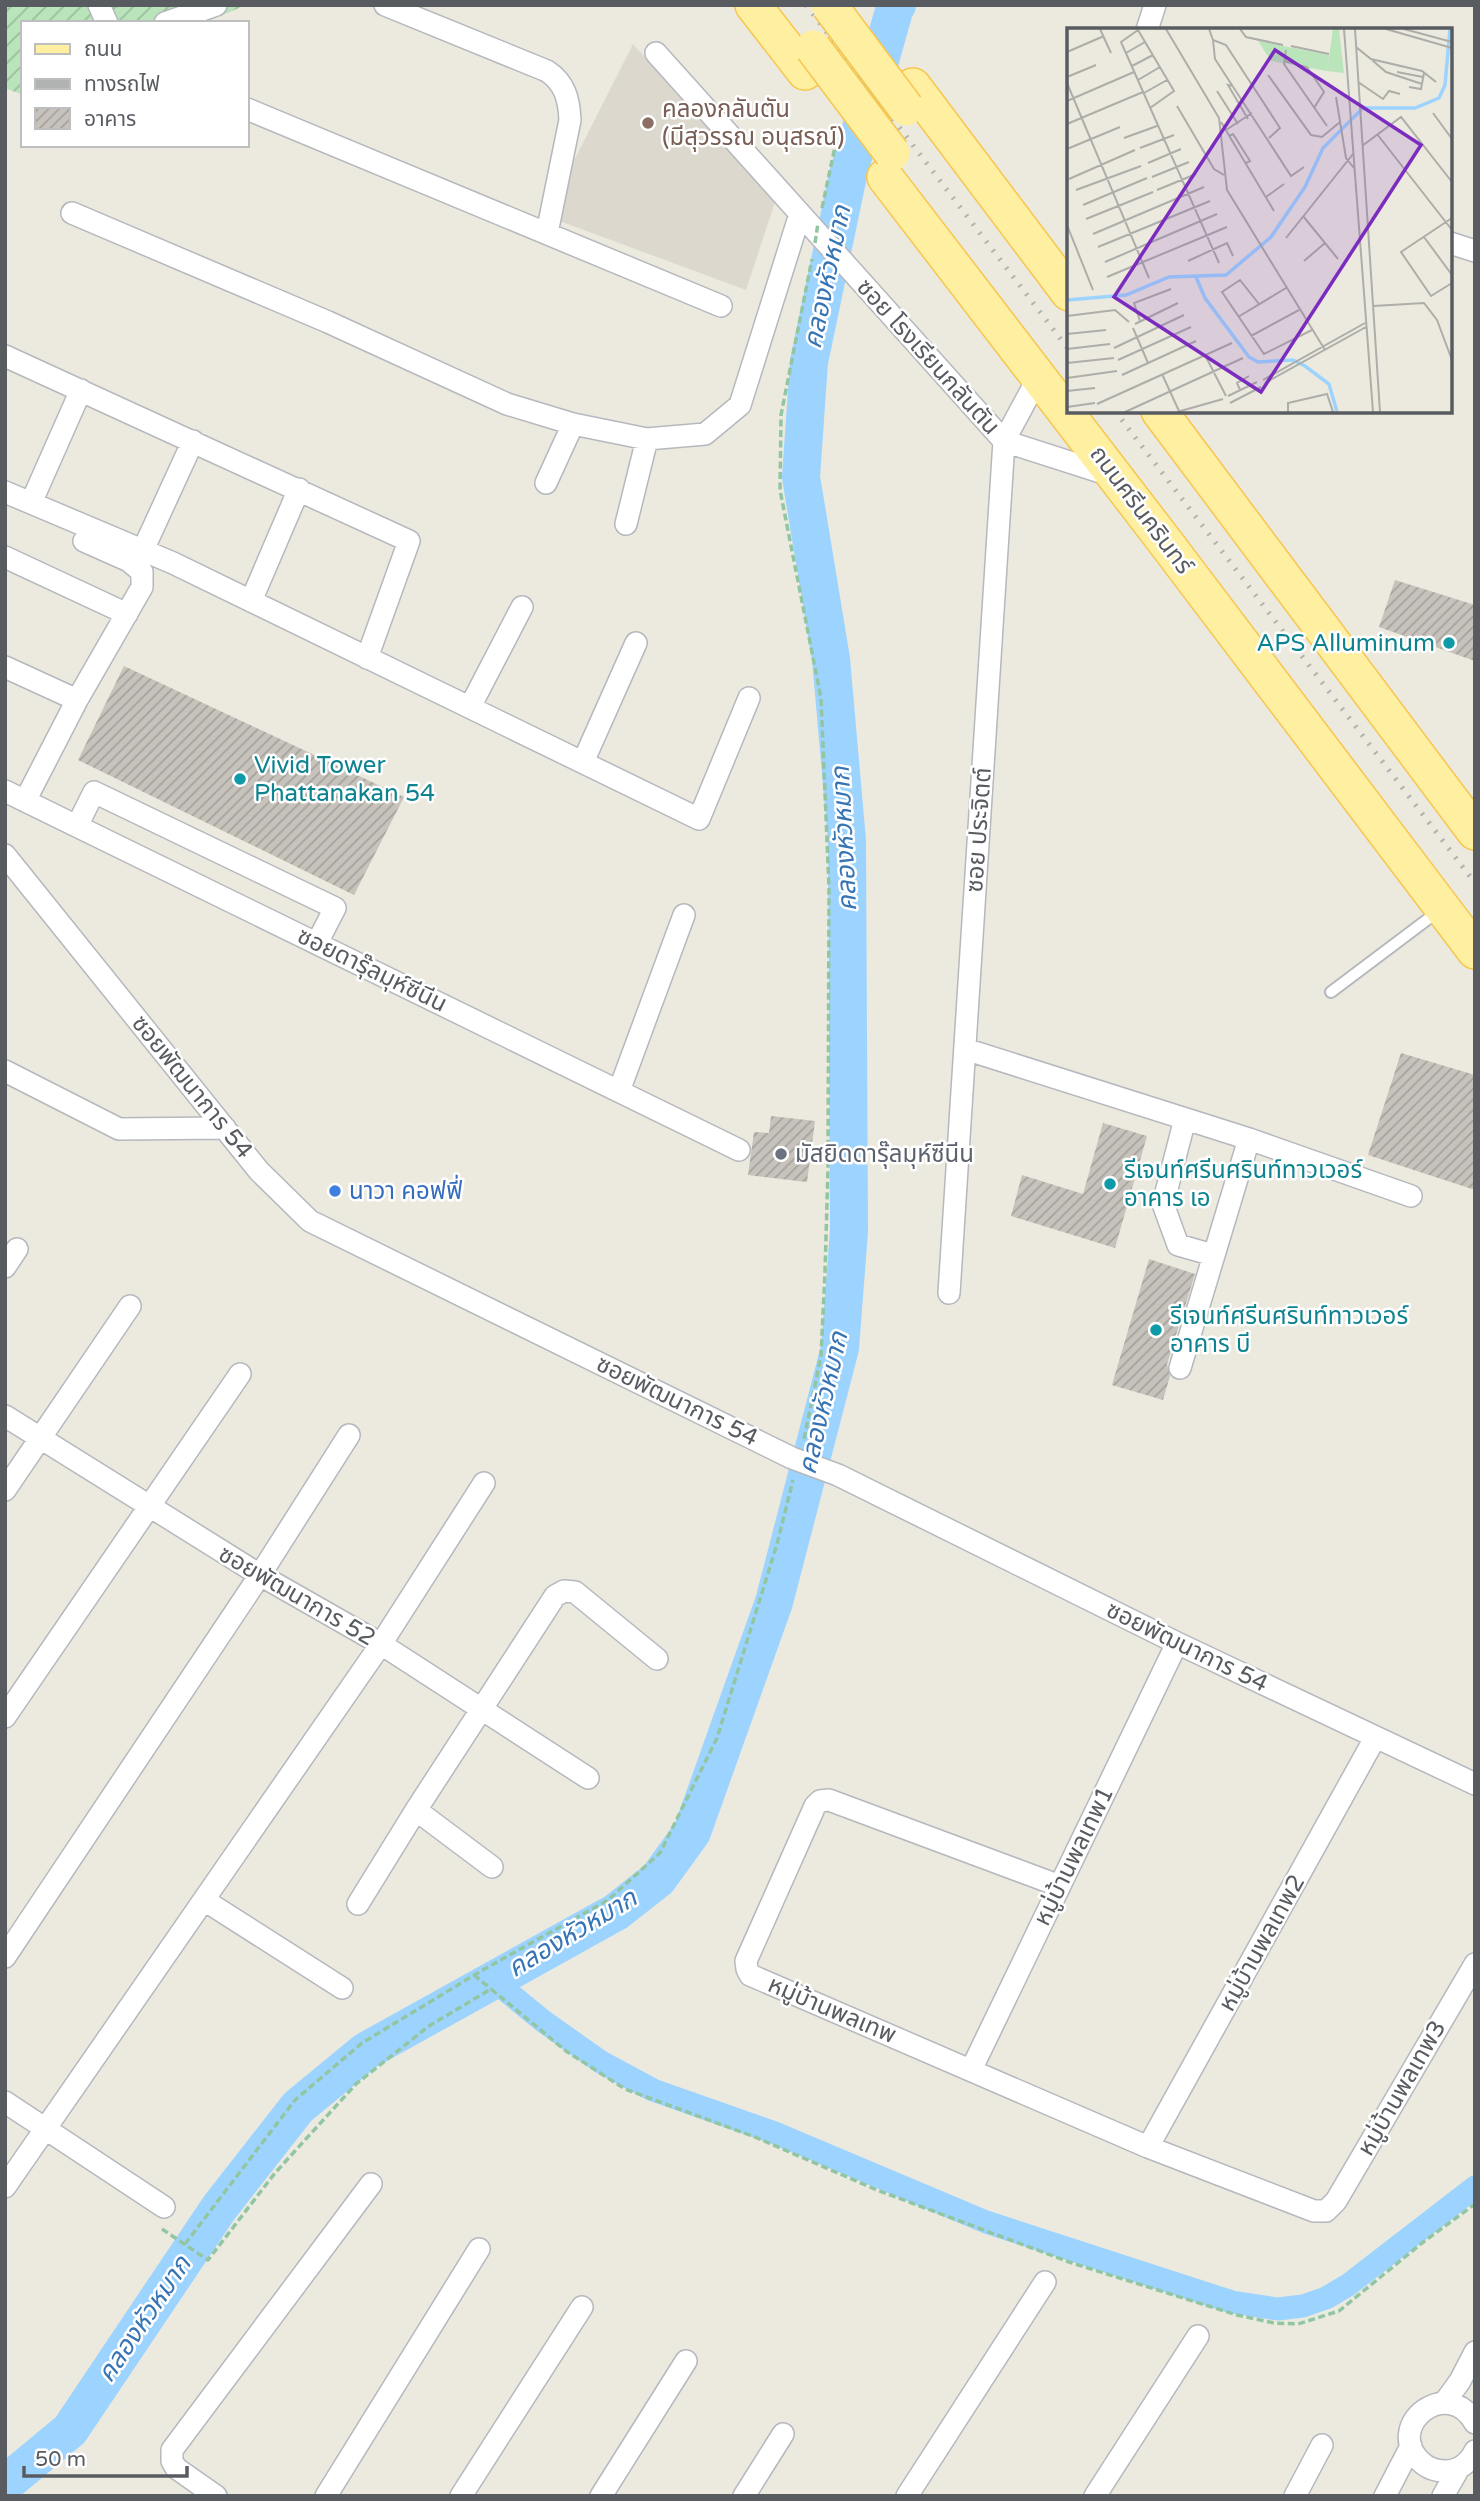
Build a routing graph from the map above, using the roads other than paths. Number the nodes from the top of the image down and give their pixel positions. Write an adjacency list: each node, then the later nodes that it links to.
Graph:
1 (99, 5): 9 (street)
2 (216, 5): 10 (street)
3 (385, 5): 18 (street)
4 (753, 5): 13 (main road, ถนนศรีนครินทร์)
5 (781, 5): 13 (main road)
6 (829, 5): 14 (main road, bridge)
7 (852, 5): 14 (main road)
8 (1155, 5): 11 (street)
9 (106, 21)
10 (171, 21)
11 (1148, 28)
12 (656, 53): 17 (street, ซอย โรงเรียนกลันตัน)
13 (808, 60): 24 (main road, ถนนศรีนครินทร์)
14 (909, 97): 21 (main road)
15 (248, 108): 18 (street)
16 (72, 214): 29 (street)
17 (814, 230): 30 (street); 32 (street, ซอย โรงเรียนกลันตัน)
18 (547, 233): 22 (street)
19 (1452, 244): 20 (street)
20 (1475, 251)
21 (1061, 274)
22 (721, 306)
23 (5, 356): 25 (street)
24 (1039, 376): 27 (main road, ถนนศรีนครินทร์); 32 (street, ซอย ประจิตต์)
25 (81, 390): 31 (street); 37 (street)
26 (1067, 413): 33 (main road, ถนนศรีนครินทร์)
27 (1067, 413)
28 (1161, 413): 55 (main road)
29 (573, 424): 30 (street); 34 (street)
30 (647, 439): 39 (street)
31 (193, 441): 35 (street); 40 (street)
32 (1004, 441): 33 (street); 62 (street, ซอย ประจิตต์)
33 (1115, 476): 57 (main road, ถนนศรีนครินทร์)
34 (546, 483)
35 (299, 489): 42 (street); 46 (street)
36 (5, 492): 37 (street)
37 (31, 503): 40 (street)
38 (5, 506): 44 (street)
39 (626, 524)
40 (143, 550): 42 (street)
41 (5, 557): 44 (street)
42 (251, 601): 46 (street)
43 (522, 607): 50 (street)
44 (127, 614): 49 (street)
45 (636, 643): 51 (street)
46 (368, 658): 50 (street)
47 (5, 667): 49 (street)
48 (749, 698): 51 (street)
49 (77, 700): 53 (street)
50 (470, 707): 51 (street)
51 (583, 762)
52 (5, 791): 53 (street, ซอยดารุ๊ลมุห์ซีนีน)
53 (25, 800): 54 (street, ซอยดารุ๊ลมุห์ซีนีน)
54 (77, 826): 59 (street, ซอยดารุ๊ลมุห์ซีนีน); 59 (street)
55 (1475, 832)
56 (5, 855): 66 (street, ซอยพัฒนาการ 54)
57 (1443, 908): 60 (main road, ถนนศรีนครินทร์); 61 (lane)
58 (684, 915): 64 (street)
59 (317, 943): 64 (street, ซอยดารุ๊ลมุห์ซีนีน)
60 (1475, 951)
61 (1331, 992)
62 (965, 1049): 65 (street); 71 (street, ซอย ประจิตต์)
63 (5, 1071): 66 (street)
64 (619, 1091): 68 (street, ซอยดารุ๊ลมุห์ซีนีน)
65 (1185, 1119): 67 (street); 70 (street)
66 (225, 1128): 82 (street, ซอยพัฒนาการ 54)
67 (1249, 1139): 69 (street); 70 (street)
68 (739, 1150)
69 (1411, 1196)
70 (1213, 1255): 73 (street)
71 (950, 1293)
72 (130, 1306): 77 (street)
73 (1180, 1368)
74 (240, 1374): 80 (street)
75 (5, 1416): 77 (street, ซอยพัฒนาการ 52)
76 (349, 1435): 81 (street)
77 (40, 1439): 79 (street); 80 (street, ซอยพัฒนาการ 52)
78 (484, 1483): 83 (street)
79 (5, 1490)
80 (149, 1507): 81 (street, ซอยพัฒนาการ 52); 86 (street)
81 (260, 1575): 83 (street, ซอยพัฒนาการ 52); 95 (street)
82 (1177, 1643): 87 (street, ซอยพัฒนาการ 54); 92 (street, หมู่บ้านพลเทพ1)
83 (381, 1644): 85 (street, ซอยพัฒนาการ 52); 93 (street)
84 (657, 1659): 85 (street)
85 (482, 1709): 88 (street, ซอยพัฒนาการ 52); 90 (street)
86 (5, 1717)
87 (1375, 1738): 89 (street, ซอยพัฒนาการ 54); 101 (street, หมู่บ้านพลเทพ2)
88 (588, 1777)
89 (1475, 1784)
90 (416, 1810): 91 (street); 94 (street)
91 (492, 1867)
92 (1060, 1886): 98 (street, หมู่บ้านพลเทพ1); 98 (street, หมู่บ้านพลเทพ)
93 (204, 1900): 97 (street); 100 (street)
94 (358, 1904)
95 (5, 1957)
96 (1475, 1964): 105 (street, หมู่บ้านพลเทพ3)
97 (342, 1988)
98 (971, 2070): 101 (street, หมู่บ้านพลเทพ)
99 (5, 2102): 100 (street)
100 (45, 2129): 103 (street); 104 (street)
101 (1148, 2147): 105 (street, หมู่บ้านพลเทพ)
102 (371, 2184): 120 (street)
103 (5, 2187)
104 (163, 2207)
105 (1326, 2211)
106 (479, 2249): 121 (street)
107 (1045, 2282): 119 (street)
108 (582, 2306): 122 (street)
109 (1198, 2336): 125 (street)
110 (1475, 2352): 112 (street)
111 (686, 2361): 123 (street)
112 (1444, 2403): 113 (street); 116 (street)
113 (1473, 2415)
114 (783, 2434): 124 (street)
115 (1322, 2445): 126 (street)
116 (1411, 2446): 118 (street); 127 (street)
117 (1475, 2451): 118 (street)
118 (1459, 2468): 128 (street)
119 (909, 2495)
120 (216, 2496)
121 (326, 2496)
122 (461, 2496)
123 (601, 2496)
124 (744, 2496)
125 (1095, 2496)
126 (1295, 2496)
127 (1385, 2496)
128 (1443, 2496)

